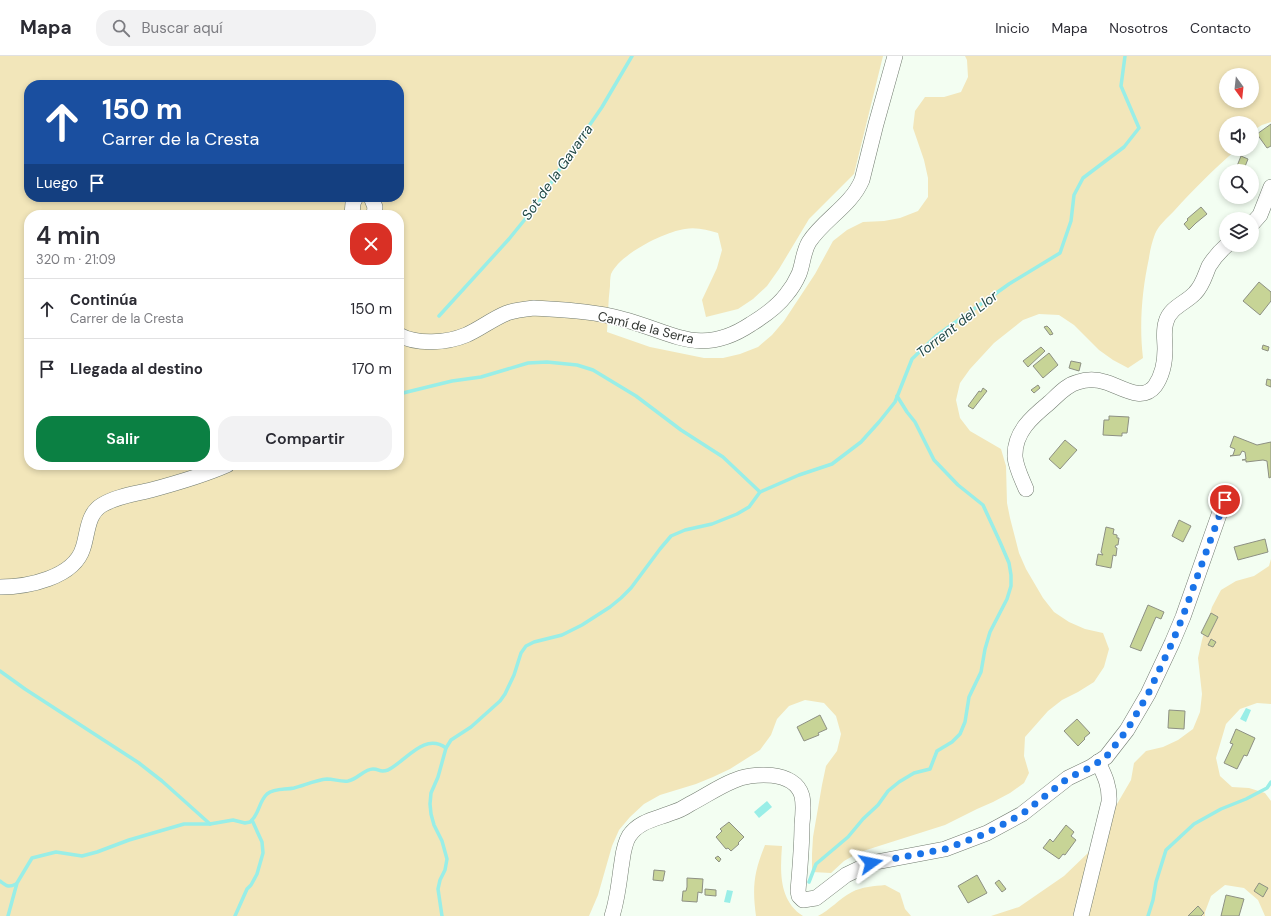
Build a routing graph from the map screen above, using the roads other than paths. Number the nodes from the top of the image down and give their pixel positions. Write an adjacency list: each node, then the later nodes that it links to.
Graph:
1 (895, 56): 5 (street, Camí de la Serra)
2 (1271, 187): 3 (street)
3 (1259, 216)
4 (1220, 252): 7 (street)
5 (404, 337)
6 (214, 470): 9 (street)
7 (1026, 489)
8 (1228, 492): 10 (street)
9 (0, 587)
10 (1098, 762): 11 (street); 12 (street)
11 (612, 916)
12 (1081, 916)

